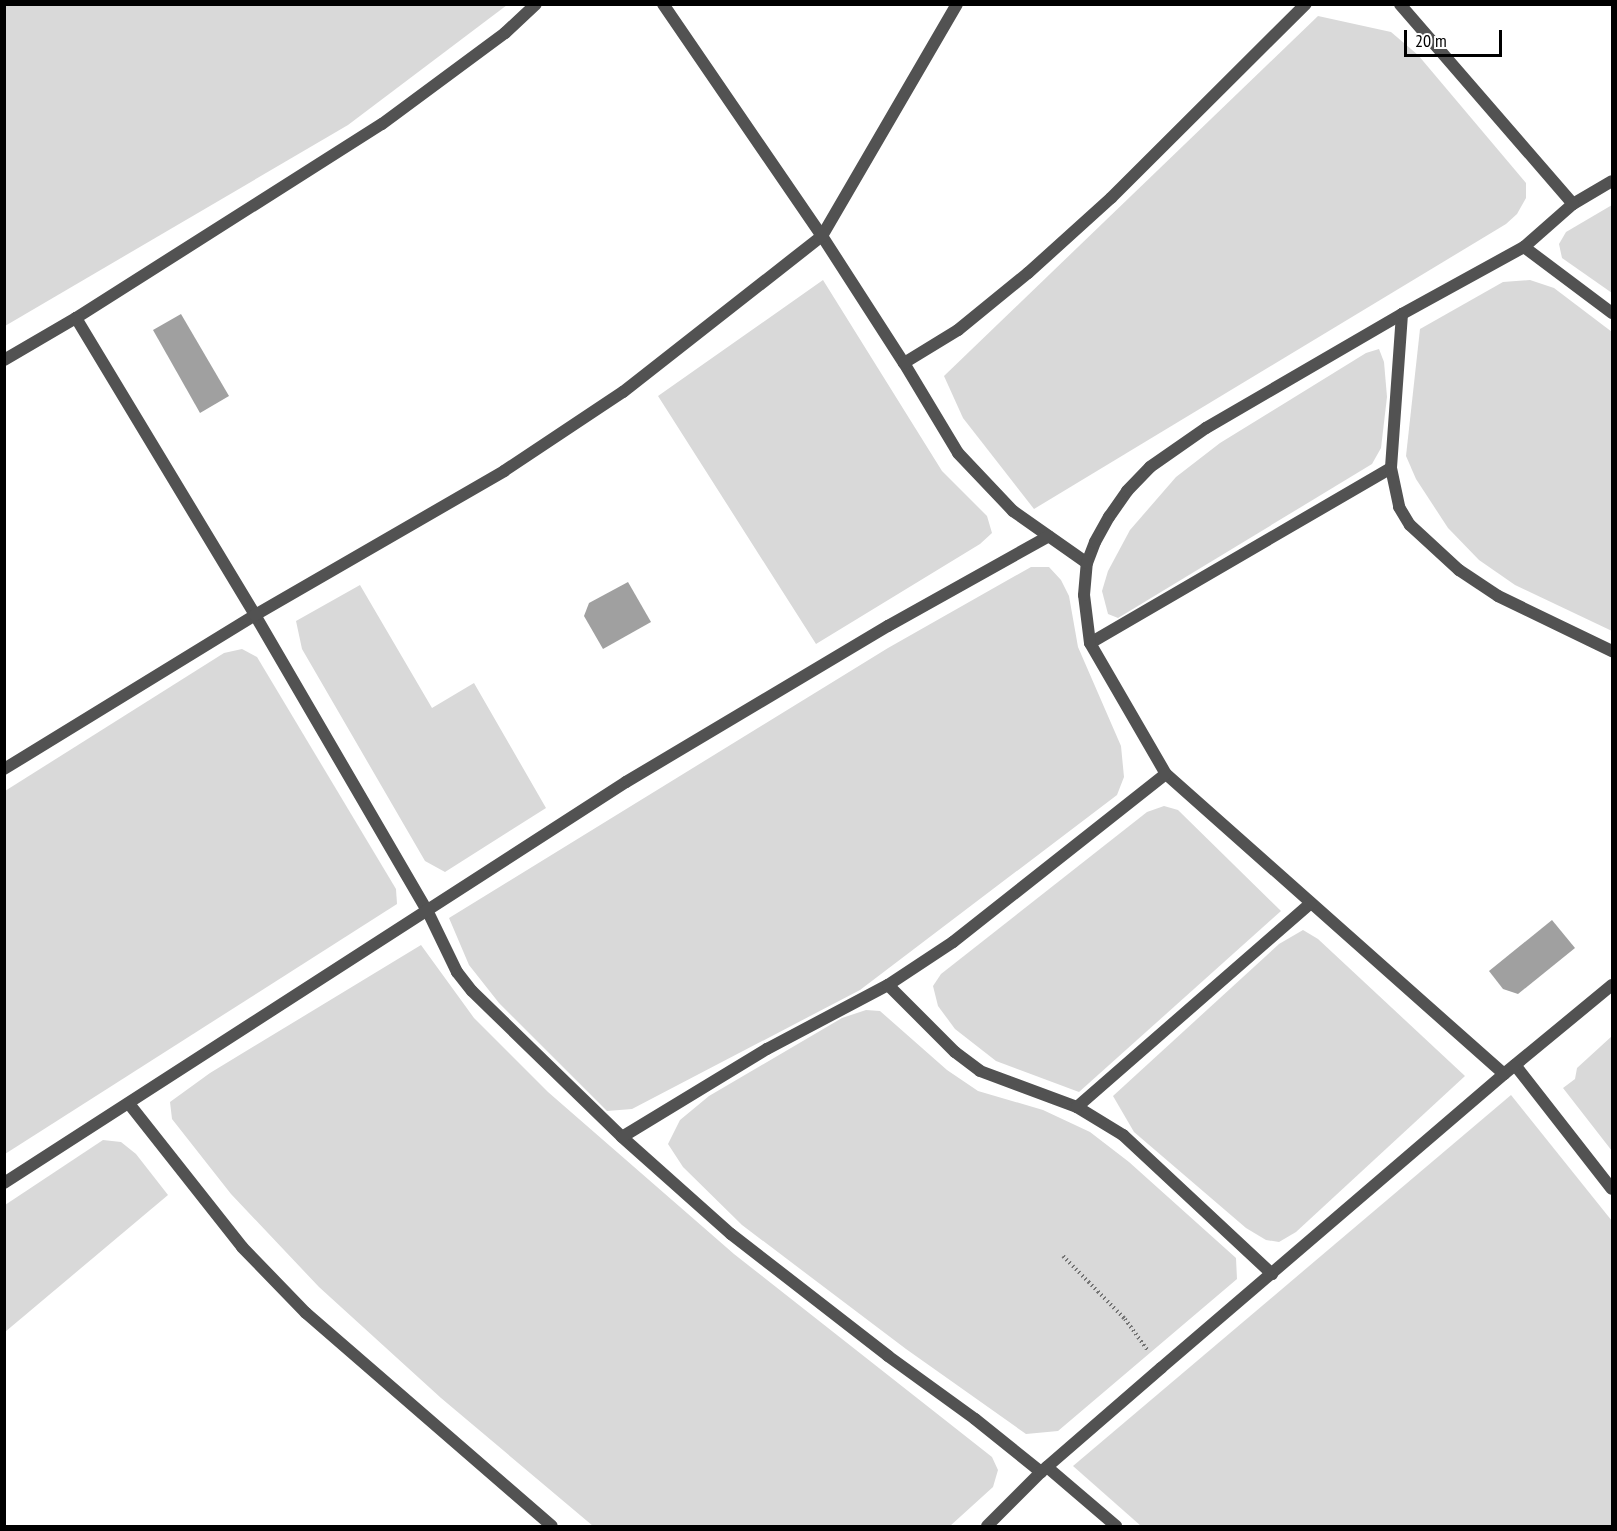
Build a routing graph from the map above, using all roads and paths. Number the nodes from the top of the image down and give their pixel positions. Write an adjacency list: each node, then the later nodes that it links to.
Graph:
1 (536, 4): 12 (street)
2 (663, 4): 8 (street)
3 (957, 4): 8 (street)
4 (1306, 4): 14 (street)
5 (1400, 4): 7 (street)
6 (1612, 181): 7 (street)
7 (1573, 204): 9 (street)
8 (822, 236): 14 (street); 18 (street)
9 (1524, 247): 10 (street); 11 (street)
10 (1612, 313)
11 (1402, 314): 15 (street); 17 (street)
12 (76, 318): 13 (street); 18 (street)
13 (4, 360)
14 (904, 363): 16 (street)
15 (1391, 468): 19 (street); 20 (street)
16 (1049, 536): 17 (street); 24 (street)
17 (1087, 563): 19 (street)
18 (255, 615): 21 (street); 24 (street)
19 (1090, 643): 22 (street)
20 (1612, 651)
21 (4, 769)
22 (1166, 774): 23 (street); 25 (street)
23 (1311, 903): 28 (street); 30 (street)
24 (426, 910): 29 (street); 31 (street)
25 (888, 984): 30 (street); 31 (street)
26 (1612, 985): 27 (street)
27 (1515, 1065): 28 (street); 33 (street)
28 (1504, 1074): 35 (street)
29 (130, 1105): 32 (street); 38 (street)
30 (1077, 1107): 35 (street)
31 (622, 1137): 37 (street)
32 (4, 1183)
33 (1612, 1189)
34 (1063, 1256): 36 (path)
35 (1272, 1274): 36 (street)
36 (1161, 1368): 37 (street)
37 (1044, 1470): 39 (street); 40 (street)
38 (552, 1527)
39 (987, 1527)
40 (1116, 1527)

